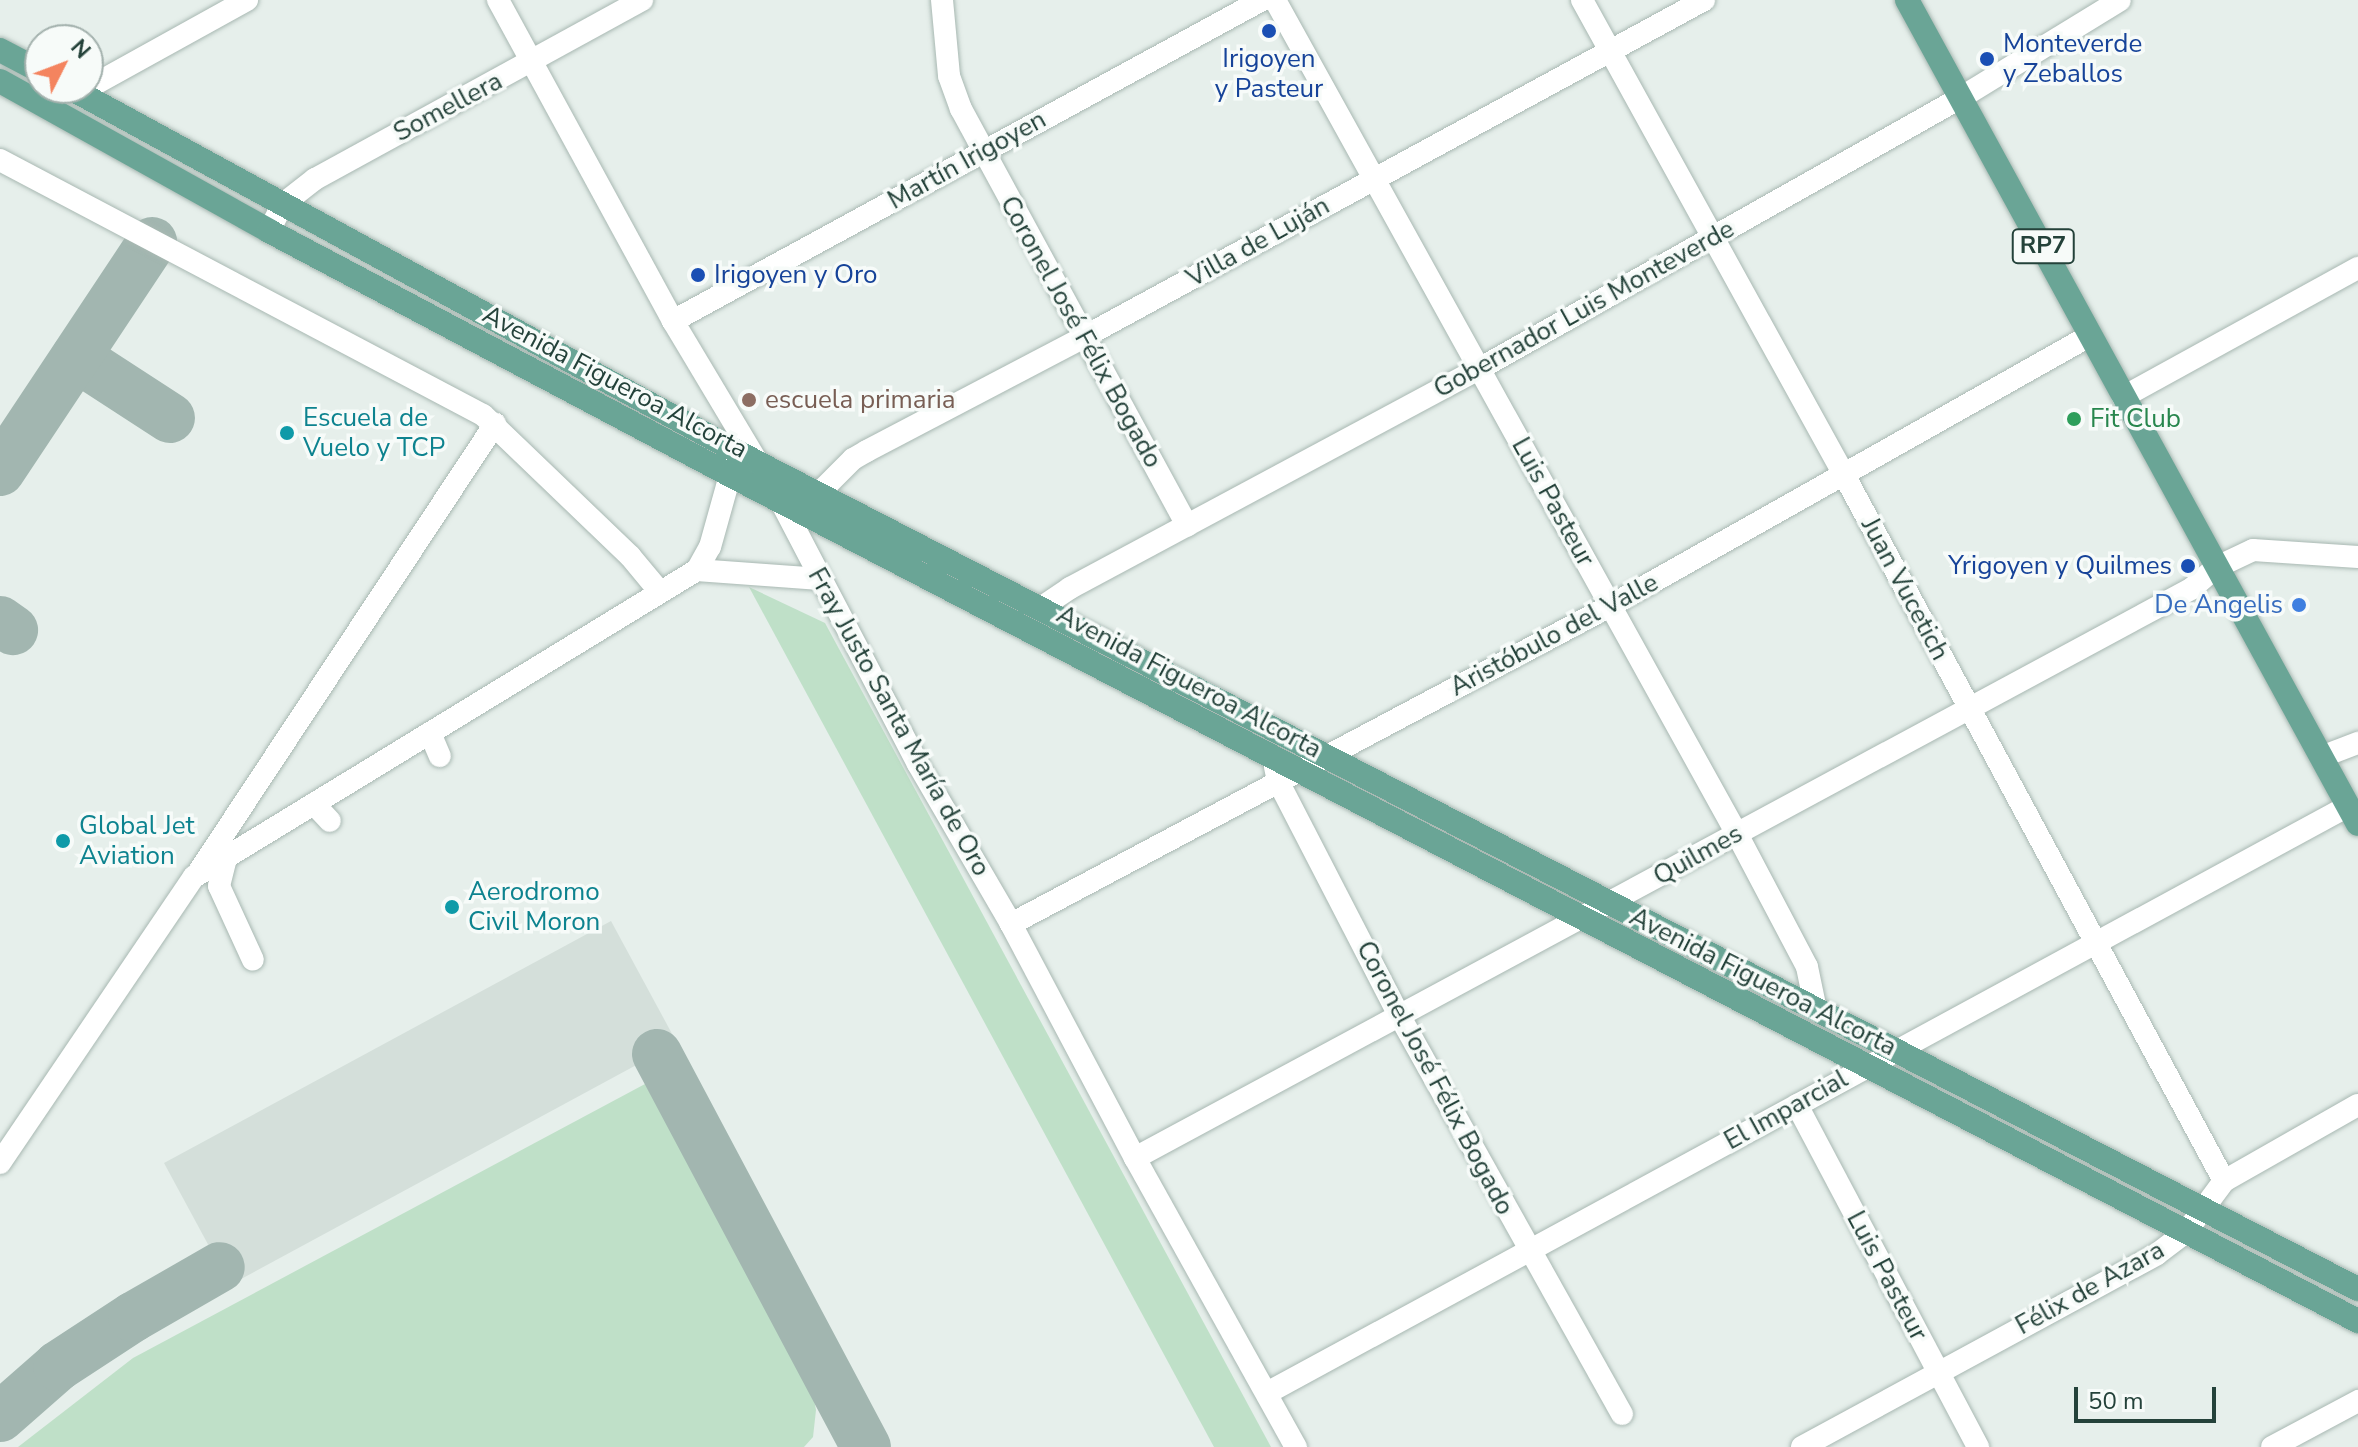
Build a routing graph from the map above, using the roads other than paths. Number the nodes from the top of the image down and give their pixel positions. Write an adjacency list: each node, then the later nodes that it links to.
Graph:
1 (247, 0): 15 (street)
2 (498, 0): 13 (street, Fray Justo Santa María de Oro)
3 (642, 0): 13 (street, Somellera)
4 (942, 0): 21 (street, Coronel José Félix Bogado)
5 (1262, 0): 21 (street, Martín Irigoyen)
6 (1275, 0): 23 (street, Luis Pasteur)
7 (1582, 0): 12 (street, Juan Vucetich)
8 (1704, 0): 12 (street, Villa de Luján)
9 (1907, 0): 17 (main road, RP7)
10 (2120, 0): 17 (street, Gobernador Luis Monteverde)
11 (0, 50): 14 (main road)
12 (1610, 51): 23 (street, Villa de Luján); 26 (street, Juan Vucetich)
13 (532, 62): 24 (street, Somellera); 28 (street, Fray Justo Santa María de Oro)
14 (24, 63)
15 (104, 77)
16 (0, 81): 20 (main road, Avenida Figueroa Alcorta)
17 (1962, 97): 26 (street, Gobernador Luis Monteverde); 29 (main road, RP7)
18 (104, 102): 24 (main road, Avenida Figueroa Alcorta)
19 (72, 104): 20 (street)
20 (65, 117): 25 (main road, Avenida Figueroa Alcorta)
21 (982, 152): 28 (street, Martín Irigoyen); 30 (street, Coronel José Félix Bogado)
22 (0, 160): 33 (street)
23 (1375, 179): 30 (street, Villa de Luján); 31 (street, Luis Pasteur)
24 (283, 204): 25 (street, Somellera); 34 (main road, Avenida Figueroa Alcorta)
25 (269, 231): 34 (main road, Avenida Figueroa Alcorta)
26 (1714, 236): 31 (street, Gobernador Luis Monteverde); 36 (street, Juan Vucetich)
27 (2358, 268): 32 (street)
28 (673, 321): 35 (street, Fray Justo Santa María de Oro)
29 (2091, 335): 32 (main road, RP7); 36 (street, Aristóbulo del Valle)
30 (1082, 338): 37 (street, Villa de Luján); 39 (street, Coronel José Félix Bogado)
31 (1479, 369): 39 (street, Gobernador Luis Monteverde); 45 (street, Luis Pasteur)
32 (2123, 397): 41 (main road, RP7)
33 (495, 424): 44 (street); 58 (street)
34 (733, 463): 35 (main road, Avenida Figueroa Alcorta); 38 (main road, Avenida Figueroa Alcorta); 42 (street)
35 (760, 464): 37 (main road, Avenida Figueroa Alcorta); 38 (street, Fray Justo Santa María de Oro)
36 (1843, 473): 45 (street, Aristóbulo del Valle); 47 (street, Juan Vucetich)
37 (819, 493): 46 (main road, Avenida Figueroa Alcorta)
38 (780, 500): 43 (street, Fray Justo Santa María de Oro); 54 (main road, Avenida Figueroa Alcorta)
39 (1187, 526): 46 (street, Gobernador Luis Monteverde)
40 (2358, 557): 41 (street, Quilmes)
41 (2215, 568): 47 (street, Quilmes); 53 (main road, RP7)
42 (697, 570): 43 (street); 44 (street)
43 (820, 579): 61 (street, Fray Justo Santa María de Oro)
44 (660, 592): 48 (street)
45 (1610, 606): 52 (street, Aristóbulo del Valle); 56 (street, Luis Pasteur)
46 (1042, 607): 49 (main road, Avenida Figueroa Alcorta)
47 (1968, 708): 56 (street, Quilmes); 62 (street, Juan Vucetich)
48 (430, 733): 51 (street); 57 (street)
49 (1282, 735): 52 (main road, Avenida Figueroa Alcorta); 54 (street)
50 (2358, 743): 53 (street)
51 (440, 756)
52 (1323, 757): 54 (street, Aristóbulo del Valle); 59 (main road, Avenida Figueroa Alcorta)
53 (2321, 757): 55 (main road, RP7)
54 (1283, 771): 60 (main road, Avenida Figueroa Alcorta); 61 (street, Aristóbulo del Valle); 65 (street, Coronel José Félix Bogado)
55 (2353, 815): 62 (street, El Imparcial)
56 (1737, 834): 59 (street, Quilmes); 64 (street, Luis Pasteur)
57 (226, 858): 58 (street); 63 (street)
58 (194, 877): 71 (street)
59 (1612, 903): 60 (street, Quilmes); 64 (main road, Avenida Figueroa Alcorta)
60 (1580, 919): 65 (street, Quilmes); 67 (main road, Avenida Figueroa Alcorta)
61 (1011, 924): 70 (street, Fray Justo Santa María de Oro)
62 (2095, 944): 66 (street, El Imparcial); 72 (street, Juan Vucetich)
63 (253, 960)
64 (1816, 1010): 66 (main road, Avenida Figueroa Alcorta)
65 (1399, 1015): 70 (street, Quilmes); 75 (street, Coronel José Félix Bogado)
66 (1895, 1051): 67 (street, El Imparcial); 73 (main road, Avenida Figueroa Alcorta)
67 (1865, 1066): 68 (street, El Imparcial); 74 (main road, Avenida Figueroa Alcorta)
68 (1797, 1105): 75 (street, El Imparcial); 78 (street, Luis Pasteur)
69 (2358, 1105): 72 (street, Félix de Azara)
70 (1135, 1158): 79 (street, Fray Justo Santa María de Oro)
71 (0, 1163)
72 (2224, 1181): 73 (street, Félix de Azara)
73 (2203, 1209): 74 (street, Félix de Azara); 76 (main road, Avenida Figueroa Alcorta)
74 (2186, 1232): 77 (main road, Avenida Figueroa Alcorta); 78 (street, Félix de Azara)
75 (1527, 1249): 79 (street, El Imparcial); 81 (street, Coronel José Félix Bogado)
76 (2358, 1289)
77 (2358, 1321)
78 (1938, 1372): 83 (street, Félix de Azara); 84 (street, Luis Pasteur)
79 (1267, 1393): 82 (street, Fray Justo Santa María de Oro)
80 (2358, 1401): 85 (street)
81 (1622, 1414)
82 (1296, 1447)
83 (1802, 1447)
84 (1978, 1447)
85 (2272, 1447)

